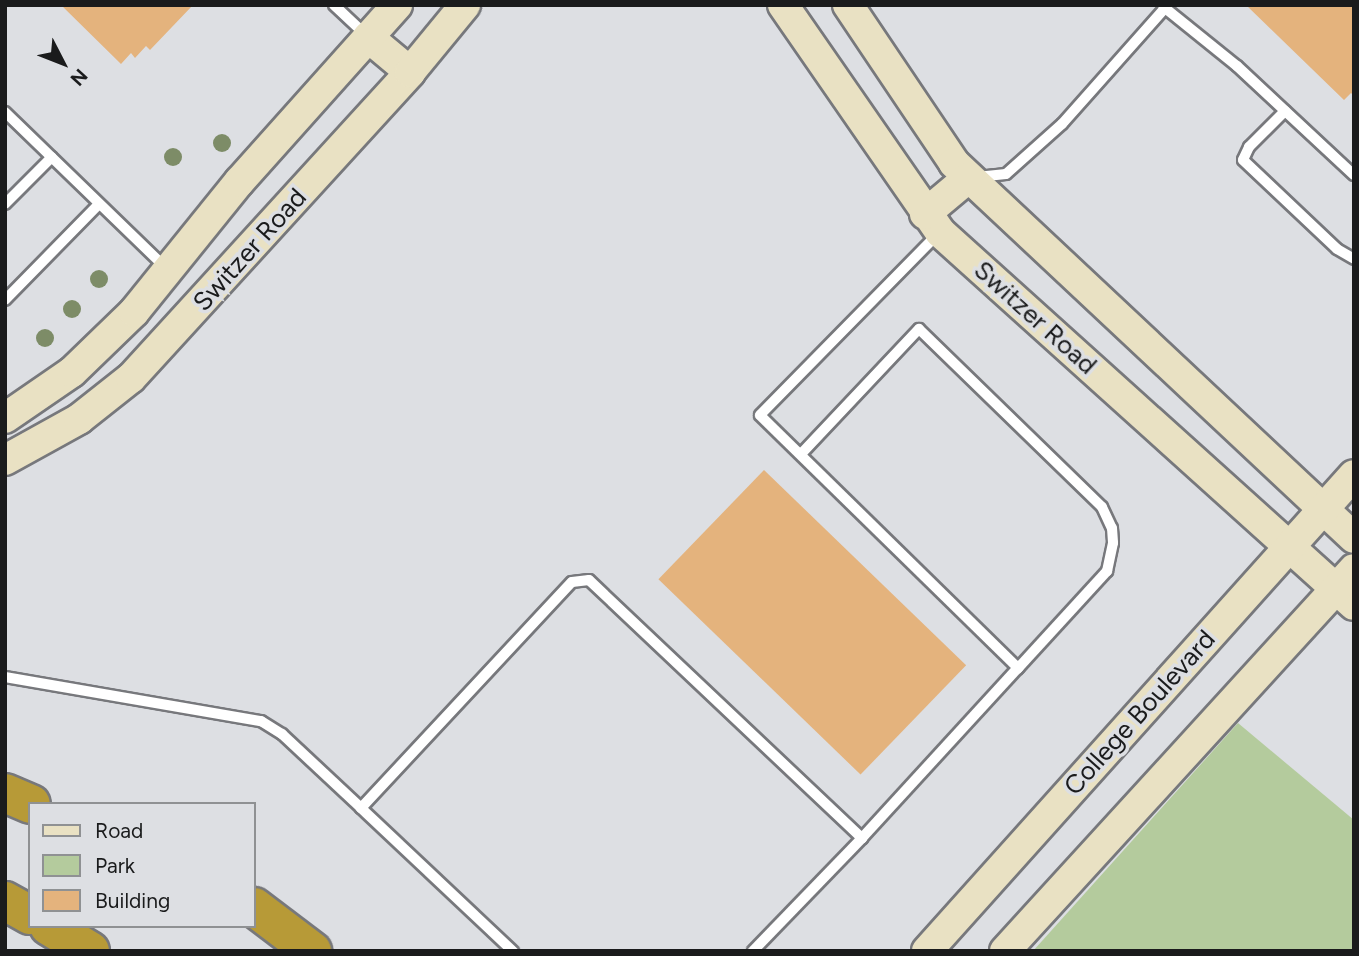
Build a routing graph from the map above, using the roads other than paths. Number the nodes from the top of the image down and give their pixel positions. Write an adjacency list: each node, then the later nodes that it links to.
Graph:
1 (334, 5): 7 (lane)
2 (397, 5): 7 (main road, Switzer Road)
3 (465, 5): 8 (main road, Switzer Road)
4 (783, 5): 16 (main road, Switzer Road)
5 (848, 5): 13 (main road)
6 (1164, 6): 9 (lane); 13 (lane)
7 (368, 37): 8 (main road); 18 (main road, Switzer Road)
8 (411, 72): 22 (main road, Switzer Road)
9 (1285, 111): 12 (lane); 17 (lane)
10 (5, 112): 11 (lane)
11 (52, 158): 14 (lane); 15 (lane)
12 (1354, 175)
13 (968, 178): 16 (main road); 24 (main road)
14 (5, 204)
15 (99, 204): 18 (lane); 19 (lane)
16 (932, 223): 21 (lane); 26 (main road, Switzer Road)
17 (1354, 259)
18 (167, 269): 20 (main road, Switzer Road)
19 (5, 300)
20 (5, 418)
21 (800, 454): 28 (lane); 28 (lane)
22 (5, 460)
23 (1354, 475): 24 (main road, College Boulevard)
24 (1324, 508): 25 (main road); 26 (main road, College Boulevard)
25 (1354, 538)
26 (1289, 547): 27 (main road, Switzer Road); 42 (main road, College Boulevard)
27 (1348, 587): 43 (main road)
28 (1018, 668): 33 (lane)
29 (5, 677): 32 (lane)
30 (5, 793): 31 (highway)
31 (28, 803)
32 (361, 808): 33 (lane); 40 (lane)
33 (862, 838): 41 (lane)
34 (5, 901): 36 (highway)
35 (256, 908): 39 (highway)
36 (28, 914)
37 (51, 928): 38 (highway)
38 (90, 951)
39 (312, 951)
40 (513, 951)
41 (753, 951)
42 (927, 951)
43 (1005, 951)

